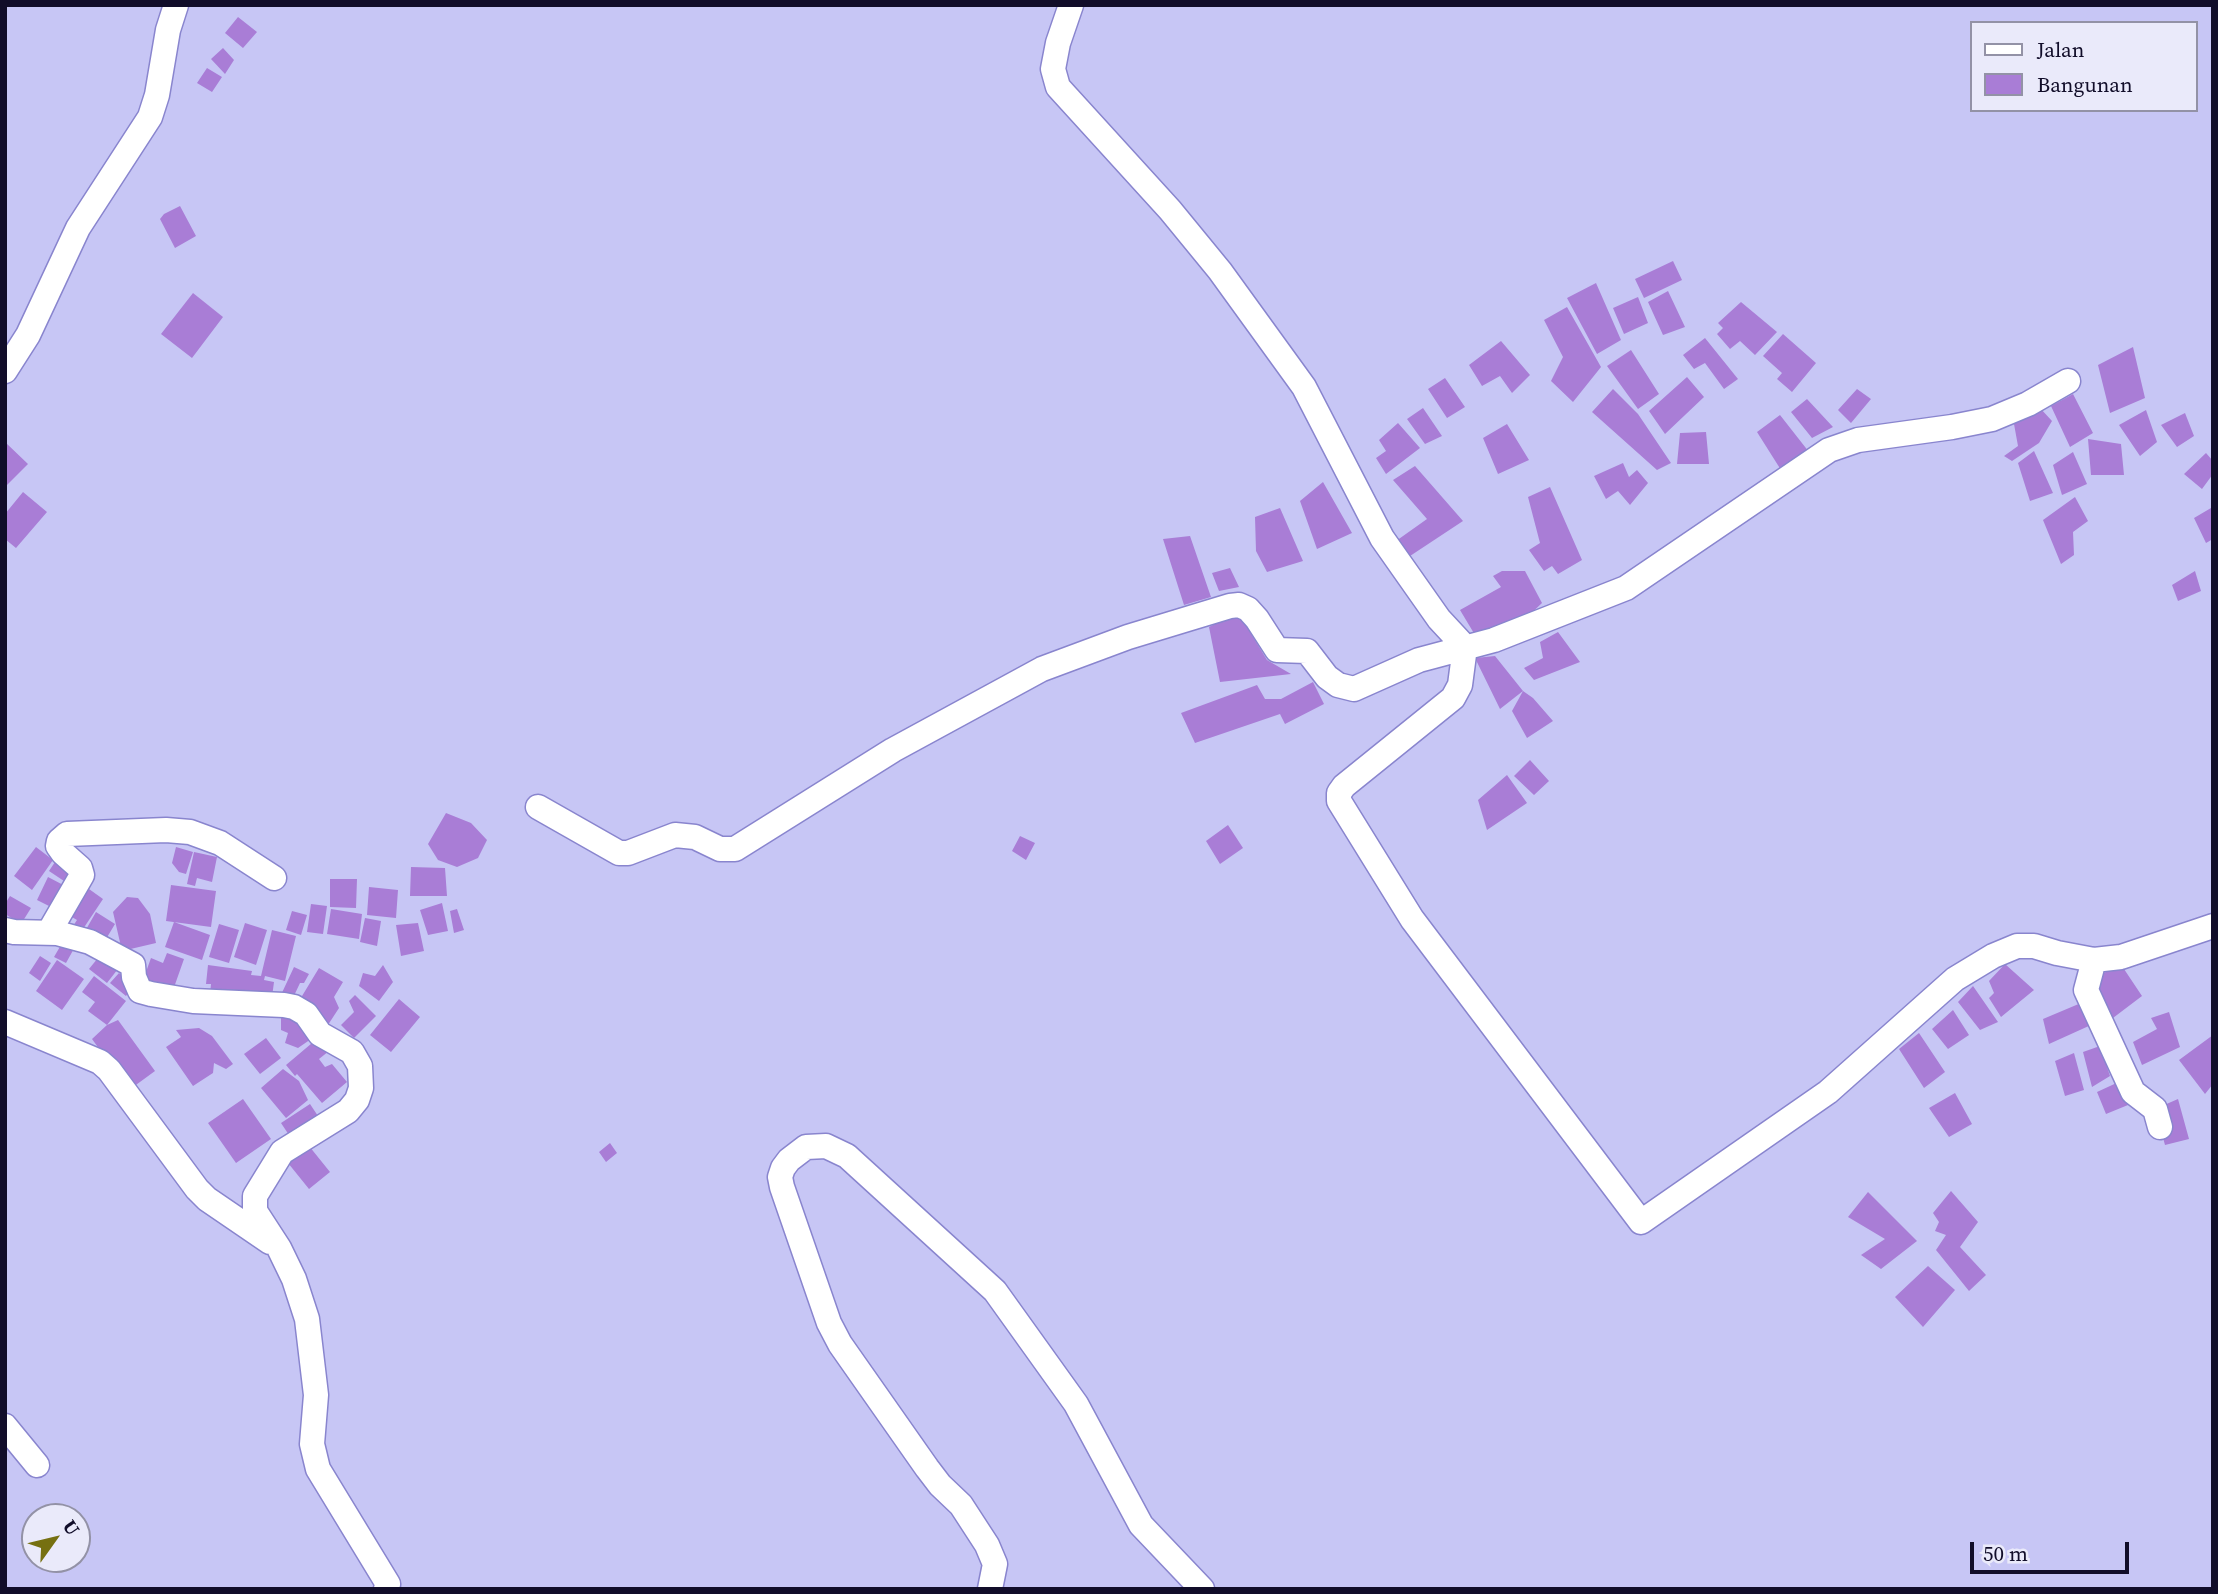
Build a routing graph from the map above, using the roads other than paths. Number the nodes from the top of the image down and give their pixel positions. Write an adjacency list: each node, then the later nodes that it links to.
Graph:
1 (176, 5): 3 (street)
2 (1071, 5): 5 (street)
3 (5, 371)
4 (2068, 381): 5 (street)
5 (1465, 647): 6 (street); 11 (street)
6 (538, 807)
7 (274, 878): 10 (street)
8 (2213, 926): 11 (street)
9 (5, 930): 10 (street)
10 (49, 932): 14 (street)
11 (2094, 960): 13 (street)
12 (5, 1022): 14 (street)
13 (2160, 1128)
14 (279, 1248): 17 (street)
15 (5, 1426): 16 (street)
16 (37, 1465)
17 (391, 1587)
18 (990, 1589): 19 (street)
19 (1202, 1589)

